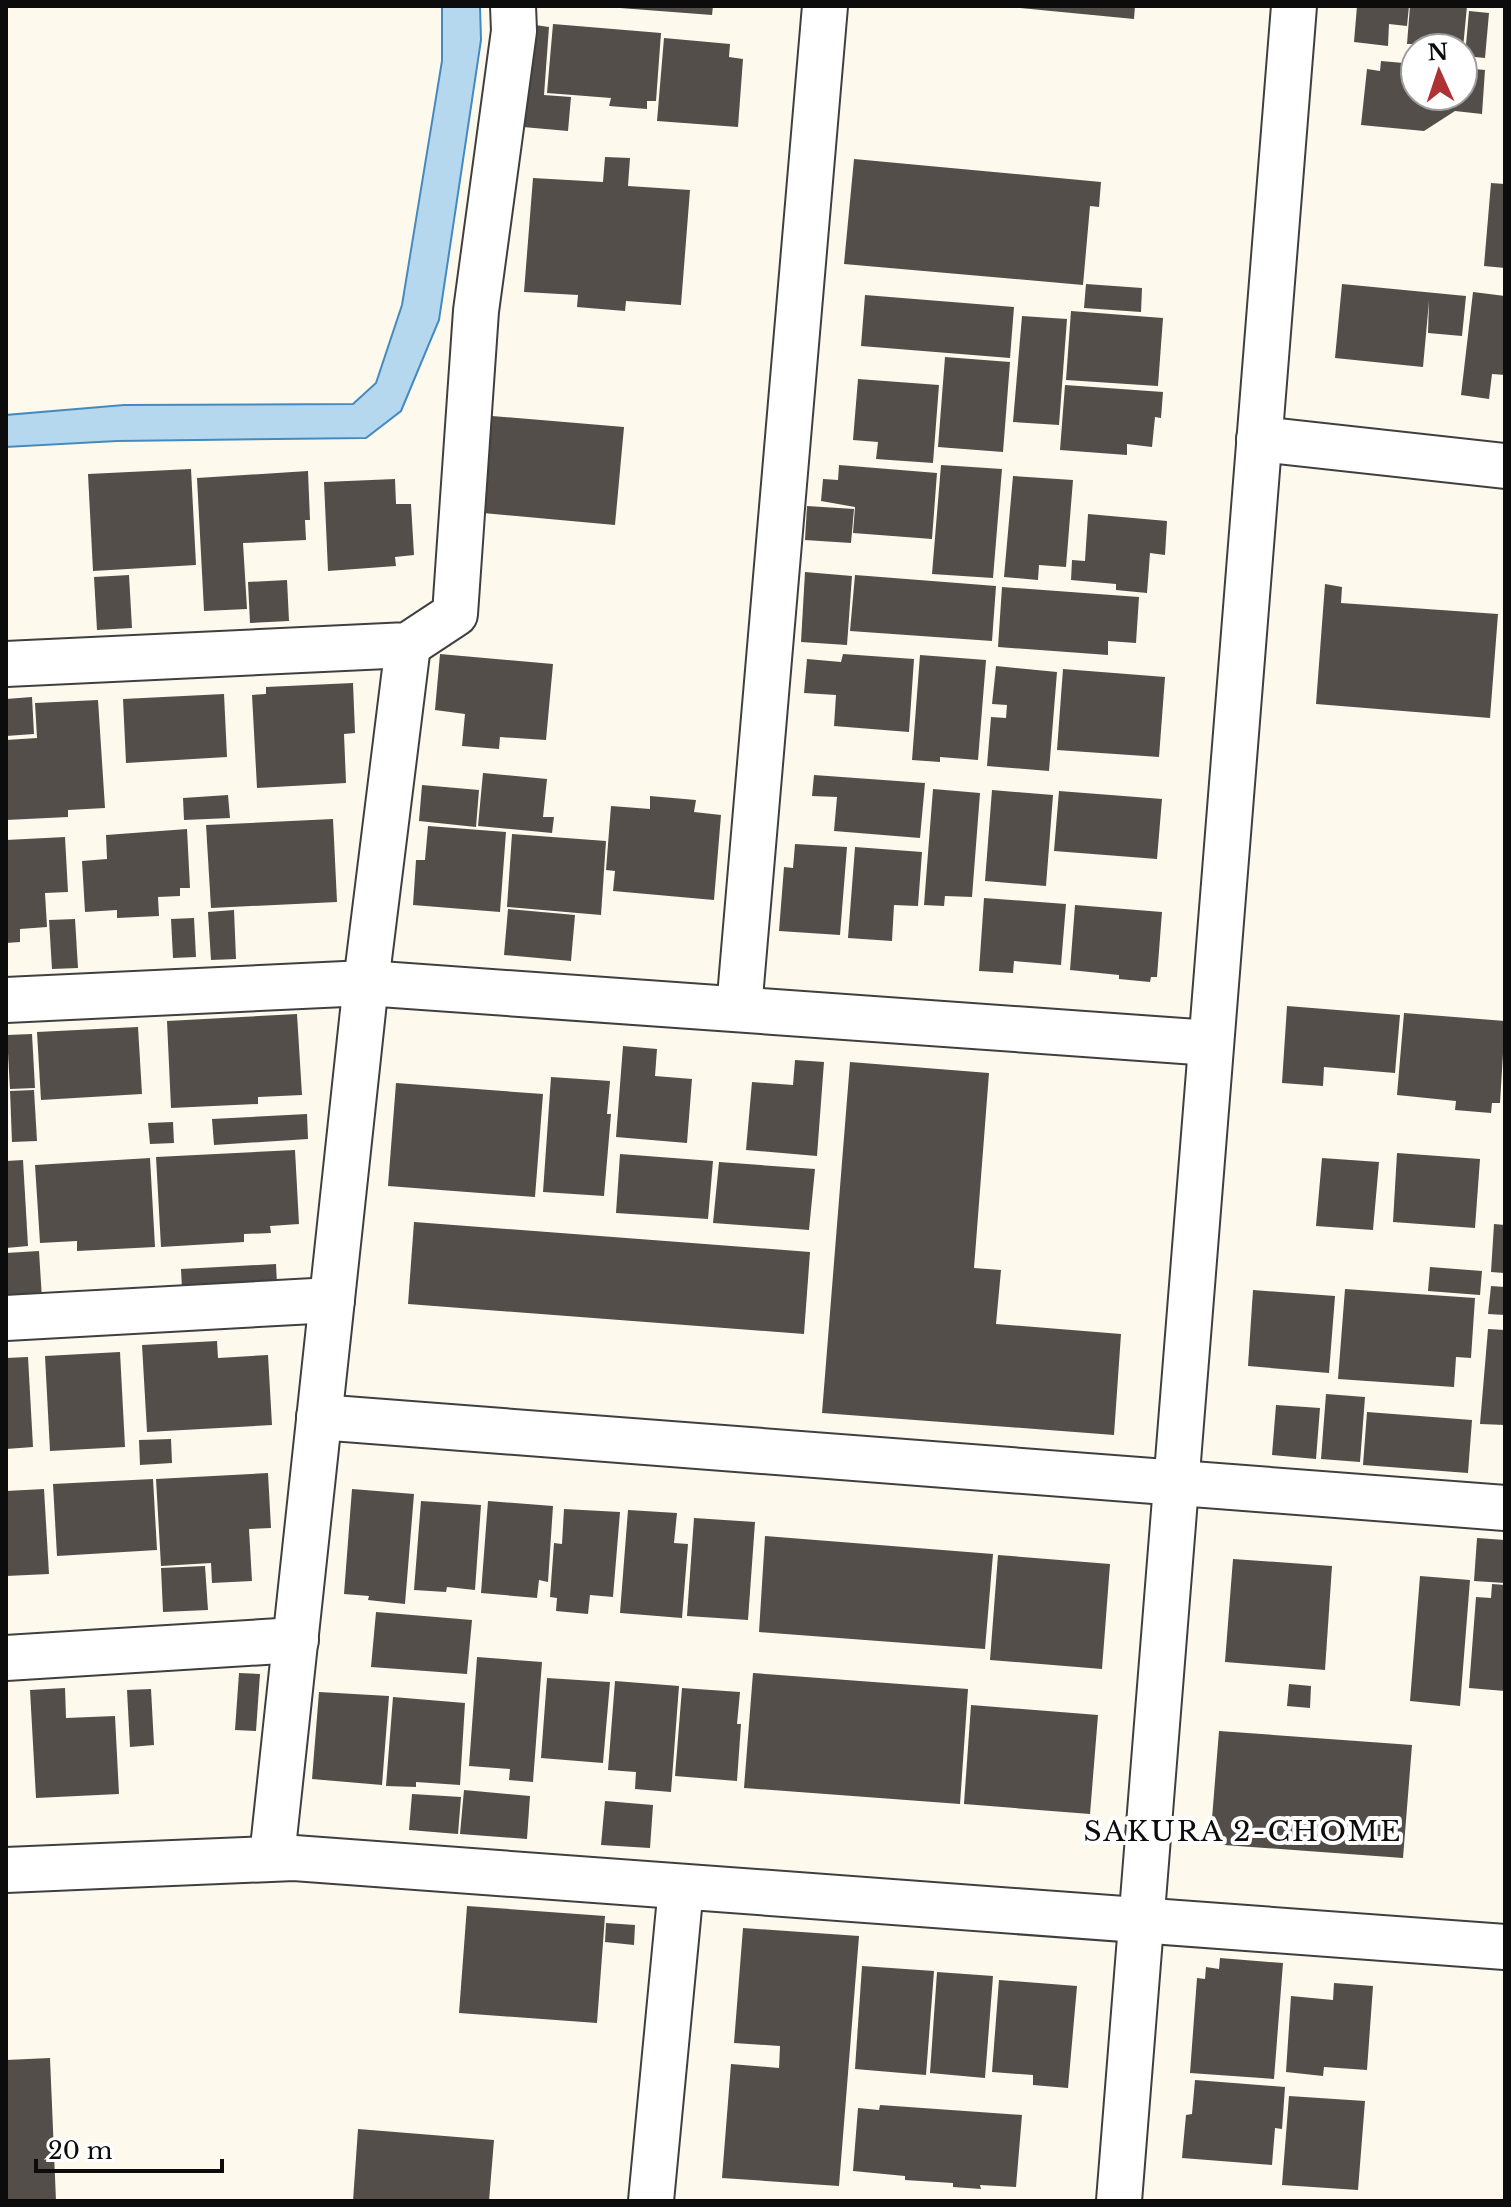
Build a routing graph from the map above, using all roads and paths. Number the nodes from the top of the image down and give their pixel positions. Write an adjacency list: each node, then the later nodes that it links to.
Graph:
1 (513, 6): 6 (street)
2 (825, 6): 10 (street)
3 (1294, 6): 4 (street)
4 (1259, 439): 5 (street); 11 (street)
5 (1505, 466)
6 (408, 645): 7 (street); 8 (street)
7 (6, 664)
8 (366, 983): 9 (street); 10 (street); 12 (street)
9 (6, 1000)
10 (739, 1009): 11 (street)
11 (1211, 1043): 15 (street)
12 (332, 1300): 13 (street); 14 (street)
13 (6, 1318)
14 (319, 1417): 15 (street); 17 (street)
15 (1175, 1484): 16 (street); 22 (street)
16 (1505, 1508)
17 (296, 1640): 18 (street); 19 (street)
18 (6, 1658)
19 (272, 1857): 20 (street); 21 (street)
20 (6, 1870)
21 (681, 1887): 22 (street); 24 (street)
22 (1141, 1920): 23 (street); 25 (street)
23 (1505, 1947)
24 (651, 2201)
25 (1119, 2201)

